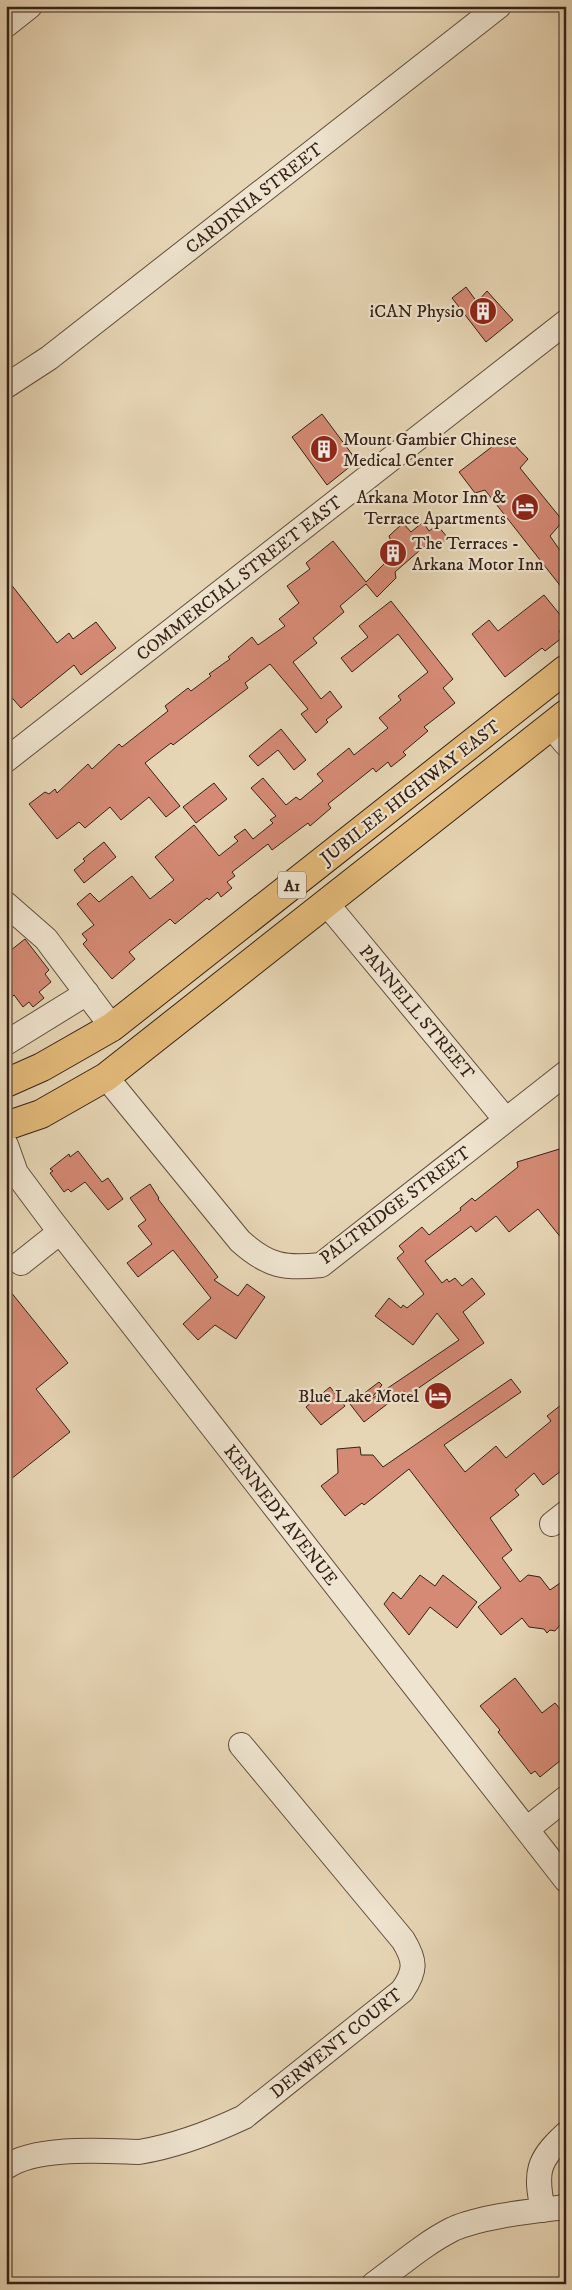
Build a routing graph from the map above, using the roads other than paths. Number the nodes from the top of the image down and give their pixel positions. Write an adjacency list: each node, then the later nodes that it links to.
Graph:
1 (30, 6): 3 (street)
2 (499, 6): 5 (street, CARDINIA STREET)
3 (6, 25)
4 (566, 322): 8 (street, COMMERCIAL STREET EAST)
5 (6, 386)
6 (566, 669): 9 (highway, JUBILEE HIGHWAY EAST / A1)
7 (561, 728): 10 (highway, JUBILEE HIGHWAY EAST / A1)
8 (6, 760)
9 (411, 792): 10 (highway); 14 (highway, JUBILEE HIGHWAY EAST / A1)
10 (433, 820): 12 (highway, JUBILEE HIGHWAY EAST / A1)
11 (6, 904): 13 (street)
12 (327, 904): 17 (highway, JUBILEE HIGHWAY EAST / A1); 19 (street, PANNELL STREET)
13 (87, 993): 14 (street); 15 (street)
14 (112, 1027): 18 (highway, JUBILEE HIGHWAY EAST / A1)
15 (6, 1043)
16 (566, 1073): 19 (street, PALTRIDGE STREET)
17 (106, 1077): 19 (street, PALTRIDGE STREET); 20 (highway, JUBILEE HIGHWAY EAST / A1)
18 (6, 1083)
19 (506, 1120)
20 (6, 1126)
21 (6, 1145): 22 (street, KENNEDY AVENUE)
22 (60, 1232): 23 (street); 26 (street, KENNEDY AVENUE)
23 (21, 1263)
24 (240, 1745): 29 (street, DERWENT COURT)
25 (566, 1798): 26 (street)
26 (527, 1829): 27 (street, KENNEDY AVENUE)
27 (566, 1880)
28 (566, 2134): 30 (street)
29 (6, 2166)
30 (554, 2209): 31 (street)
31 (374, 2284)

